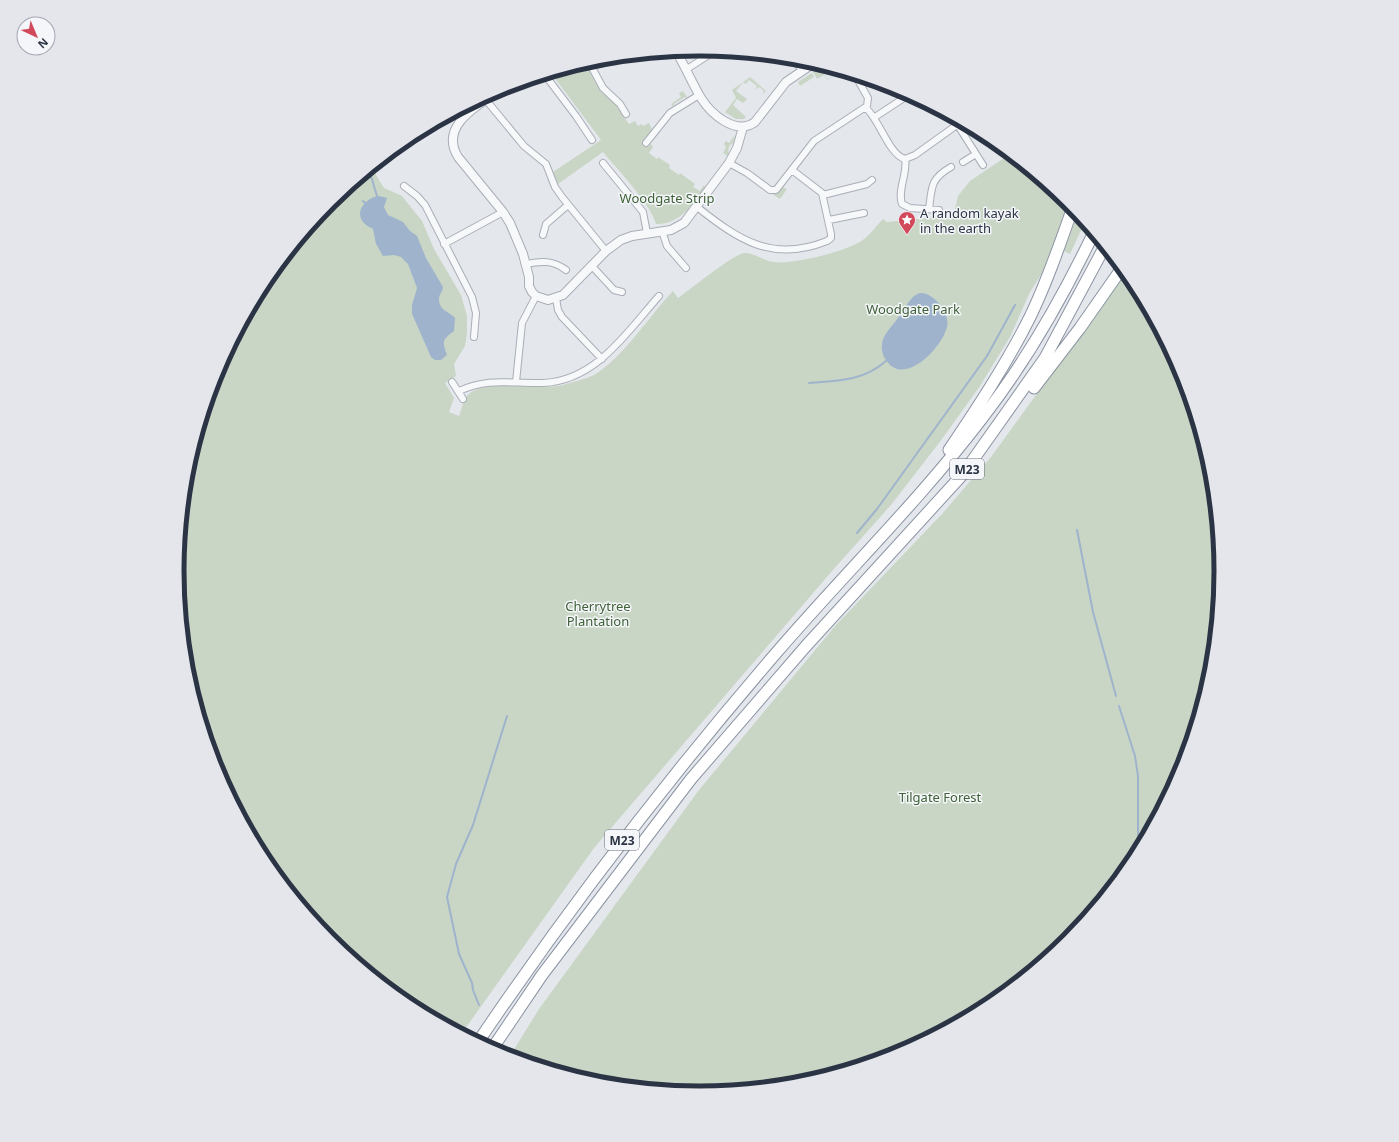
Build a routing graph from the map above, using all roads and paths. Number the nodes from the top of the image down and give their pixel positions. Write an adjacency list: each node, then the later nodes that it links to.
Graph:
1 (706, 56): 6 (street)
2 (679, 57): 6 (street)
3 (799, 66): 7 (street)
4 (592, 68): 15 (street)
5 (807, 68): 7 (street)
6 (686, 69): 10 (street)
7 (802, 71): 18 (street)
8 (548, 79): 20 (street)
9 (858, 81): 14 (street)
10 (699, 95): 18 (street); 21 (street)
11 (904, 98): 16 (street)
12 (487, 102): 33 (street)
13 (478, 106): 38 (street)
14 (866, 108): 16 (street); 29 (street)
15 (626, 114)
16 (875, 117): 23 (street)
17 (957, 125): 23 (street)
18 (743, 127): 26 (street)
19 (962, 128): 22 (street)
20 (592, 140)
21 (646, 143)
22 (976, 154): 24 (street); 27 (street)
23 (905, 158): 35 (street)
24 (963, 162)
25 (603, 163): 42 (street)
26 (729, 163): 29 (street); 34 (street)
27 (983, 165)
28 (951, 167): 35 (street)
29 (792, 170): 32 (street)
30 (872, 180): 32 (street)
31 (404, 186): 45 (street)
32 (823, 195): 40 (street)
33 (568, 205): 43 (street); 47 (street)
34 (697, 207): 40 (street); 41 (street)
35 (929, 209): 36 (street)
36 (939, 210)
37 (864, 213): 40 (street)
38 (504, 214): 45 (street); 48 (street)
39 (1070, 214): 64 (highway, M23)
40 (829, 220)
41 (662, 232): 42 (street); 50 (street)
42 (648, 233): 47 (street)
43 (543, 235)
44 (1092, 237): 64 (highway, M23)
45 (444, 244): 57 (street)
46 (1103, 250): 63 (highway, M23)
47 (606, 251): 49 (street)
48 (526, 264): 51 (street); 54 (street)
49 (591, 265): 53 (street); 56 (street)
50 (686, 268)
51 (566, 270)
52 (1119, 272): 63 (highway, M23)
53 (622, 292)
54 (536, 296): 56 (street); 60 (street)
55 (660, 296): 58 (street)
56 (556, 298): 58 (street)
57 (474, 337)
58 (602, 359): 60 (street)
59 (452, 382): 61 (street)
60 (516, 382): 61 (street)
61 (459, 391): 62 (street)
62 (463, 399)
63 (963, 474): 66 (highway, M23)
64 (912, 503): 65 (highway, M23)
65 (481, 1037)
66 (495, 1044)

